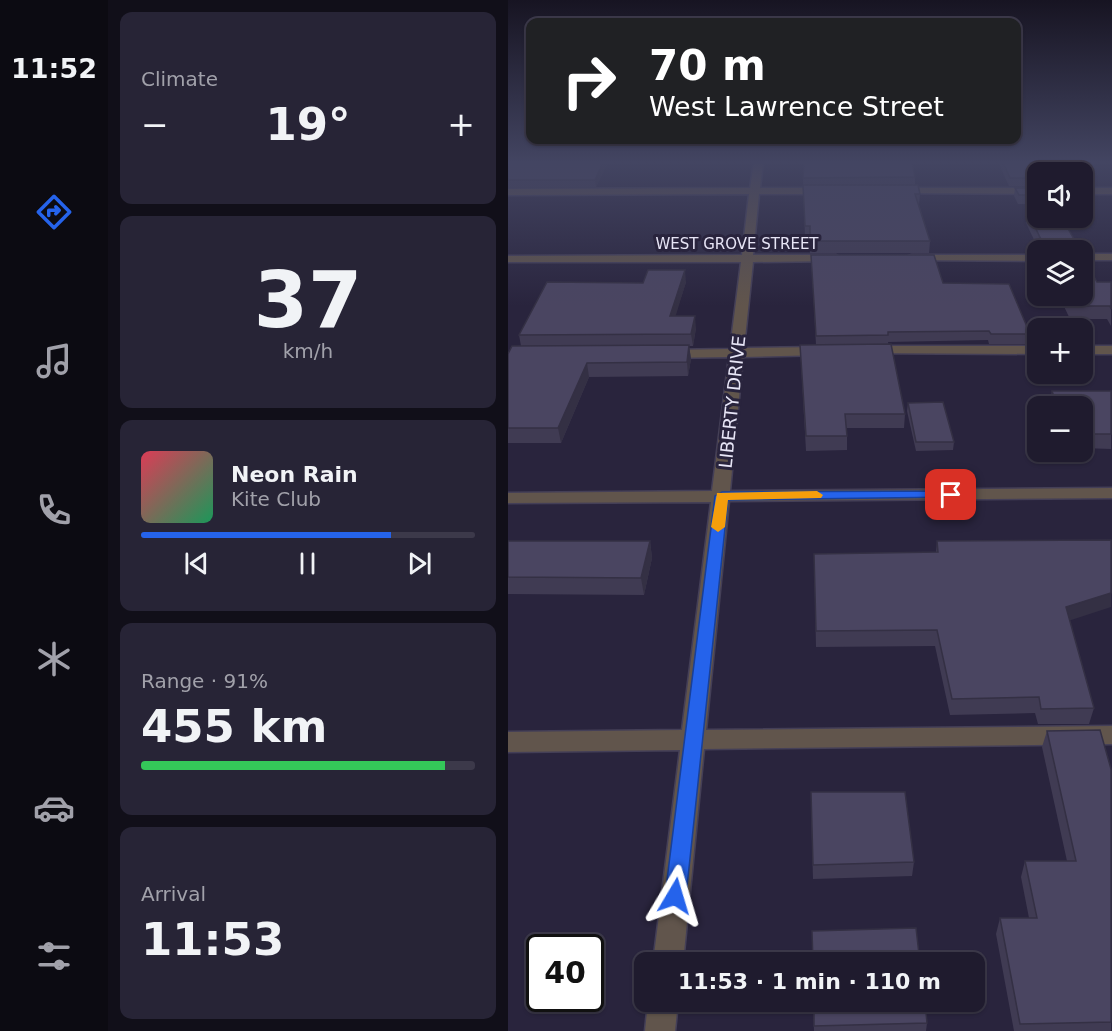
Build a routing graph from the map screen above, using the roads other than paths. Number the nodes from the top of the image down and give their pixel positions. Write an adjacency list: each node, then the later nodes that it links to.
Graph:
1 (752, 210): 8 (street, LIBERTY DRIVE)
2 (1111, 257): 6 (street)
3 (852, 258): 8 (street, WEST GROVE STREET)
4 (898, 258): 5 (street)
5 (1027, 258)
6 (1093, 258)
7 (508, 259): 8 (street, WEST GROVE STREET)
8 (748, 259): 12 (street, LIBERTY DRIVE)
9 (1027, 350): 12 (street)
10 (1093, 350): 11 (street)
11 (1111, 350)
12 (737, 352): 13 (street); 15 (street, LIBERTY DRIVE)
13 (649, 354)
14 (1111, 494): 15 (street)
15 (722, 496): 16 (street); 18 (street, LIBERTY DRIVE)
16 (508, 498)
17 (1111, 735): 18 (street)
18 (694, 740): 19 (street); 20 (street, LIBERTY DRIVE)
19 (508, 742)
20 (668, 952)
21 (662, 1012): 22 (street)
22 (660, 1031)

